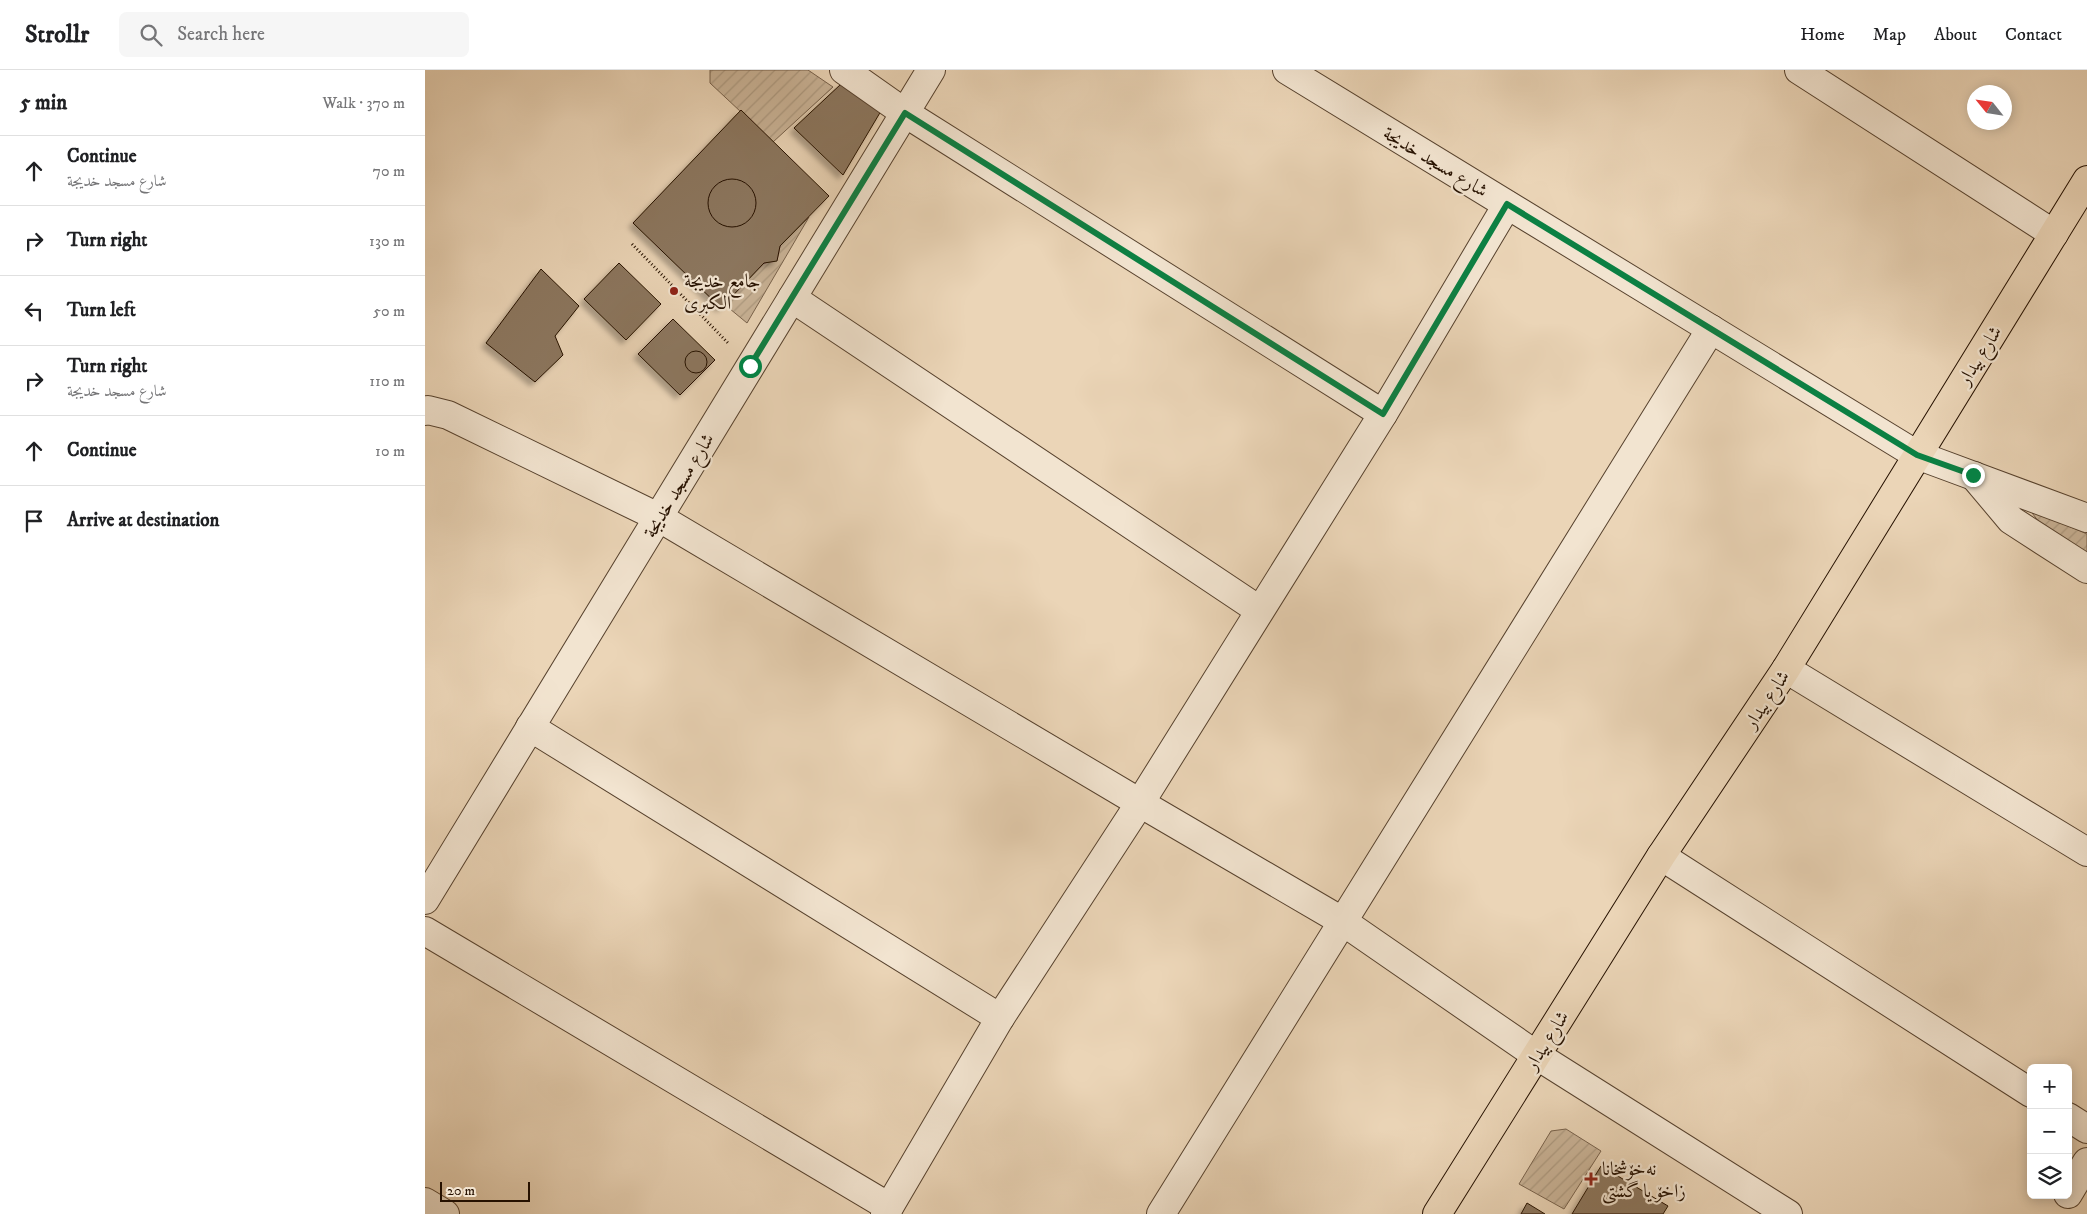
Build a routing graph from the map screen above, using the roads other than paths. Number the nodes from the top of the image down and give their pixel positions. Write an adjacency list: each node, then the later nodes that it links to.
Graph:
1 (844, 70): 5 (street)
2 (931, 70): 5 (street, شارع مسجد خديجة)
3 (1799, 70): 8 (street)
4 (1291, 71): 7 (street, شارع مسجد خديجة)
5 (905, 113): 9 (street, شارع مسجد خديجة); 12 (street)
6 (2087, 180): 8 (main road, شارع بيدار)
7 (1507, 204): 10 (street, شارع مسجد خديجة); 12 (street)
8 (2054, 234): 13 (main road, شارع بيدار)
9 (792, 298): 15 (street, شارع مسجد خديجة); 18 (street)
10 (1711, 329): 13 (street, شارع مسجد خديجة); 25 (street)
11 (425, 411): 15 (street)
12 (1383, 414): 18 (street)
13 (1917, 455): 14 (street, شارع مسجد خديجة); 19 (main road, شارع بيدار)
14 (1973, 475): 16 (street, شارع مسجد خديجة); 17 (street)
15 (658, 517): 20 (street, شارع مسجد خديجة); 21 (street)
16 (2087, 518)
17 (2087, 569)
18 (1259, 610): 21 (street)
19 (1786, 669): 22 (street); 23 (main road, شارع بيدار)
20 (530, 727): 24 (street, شارع مسجد خديجة); 27 (street)
21 (1140, 804): 25 (street); 27 (street)
22 (2087, 852)
23 (1661, 856): 28 (main road, شارع بيدار); 29 (street)
24 (425, 900)
25 (1342, 921): 28 (street); 38 (street)
26 (425, 931): 36 (street)
27 (1000, 1018): 36 (street)
28 (1537, 1055): 39 (main road, شارع بيدار); 40 (street)
29 (2027, 1090)
30 (2072, 1121): 31 (street)
31 (2087, 1130)
32 (2087, 1162): 33 (street)
33 (2072, 1188)
34 (2066, 1199): 41 (street)
35 (425, 1202): 37 (street)
36 (887, 1211)
37 (445, 1214)
38 (1161, 1214)
39 (1437, 1214)
40 (1788, 1214)
41 (2057, 1214)

